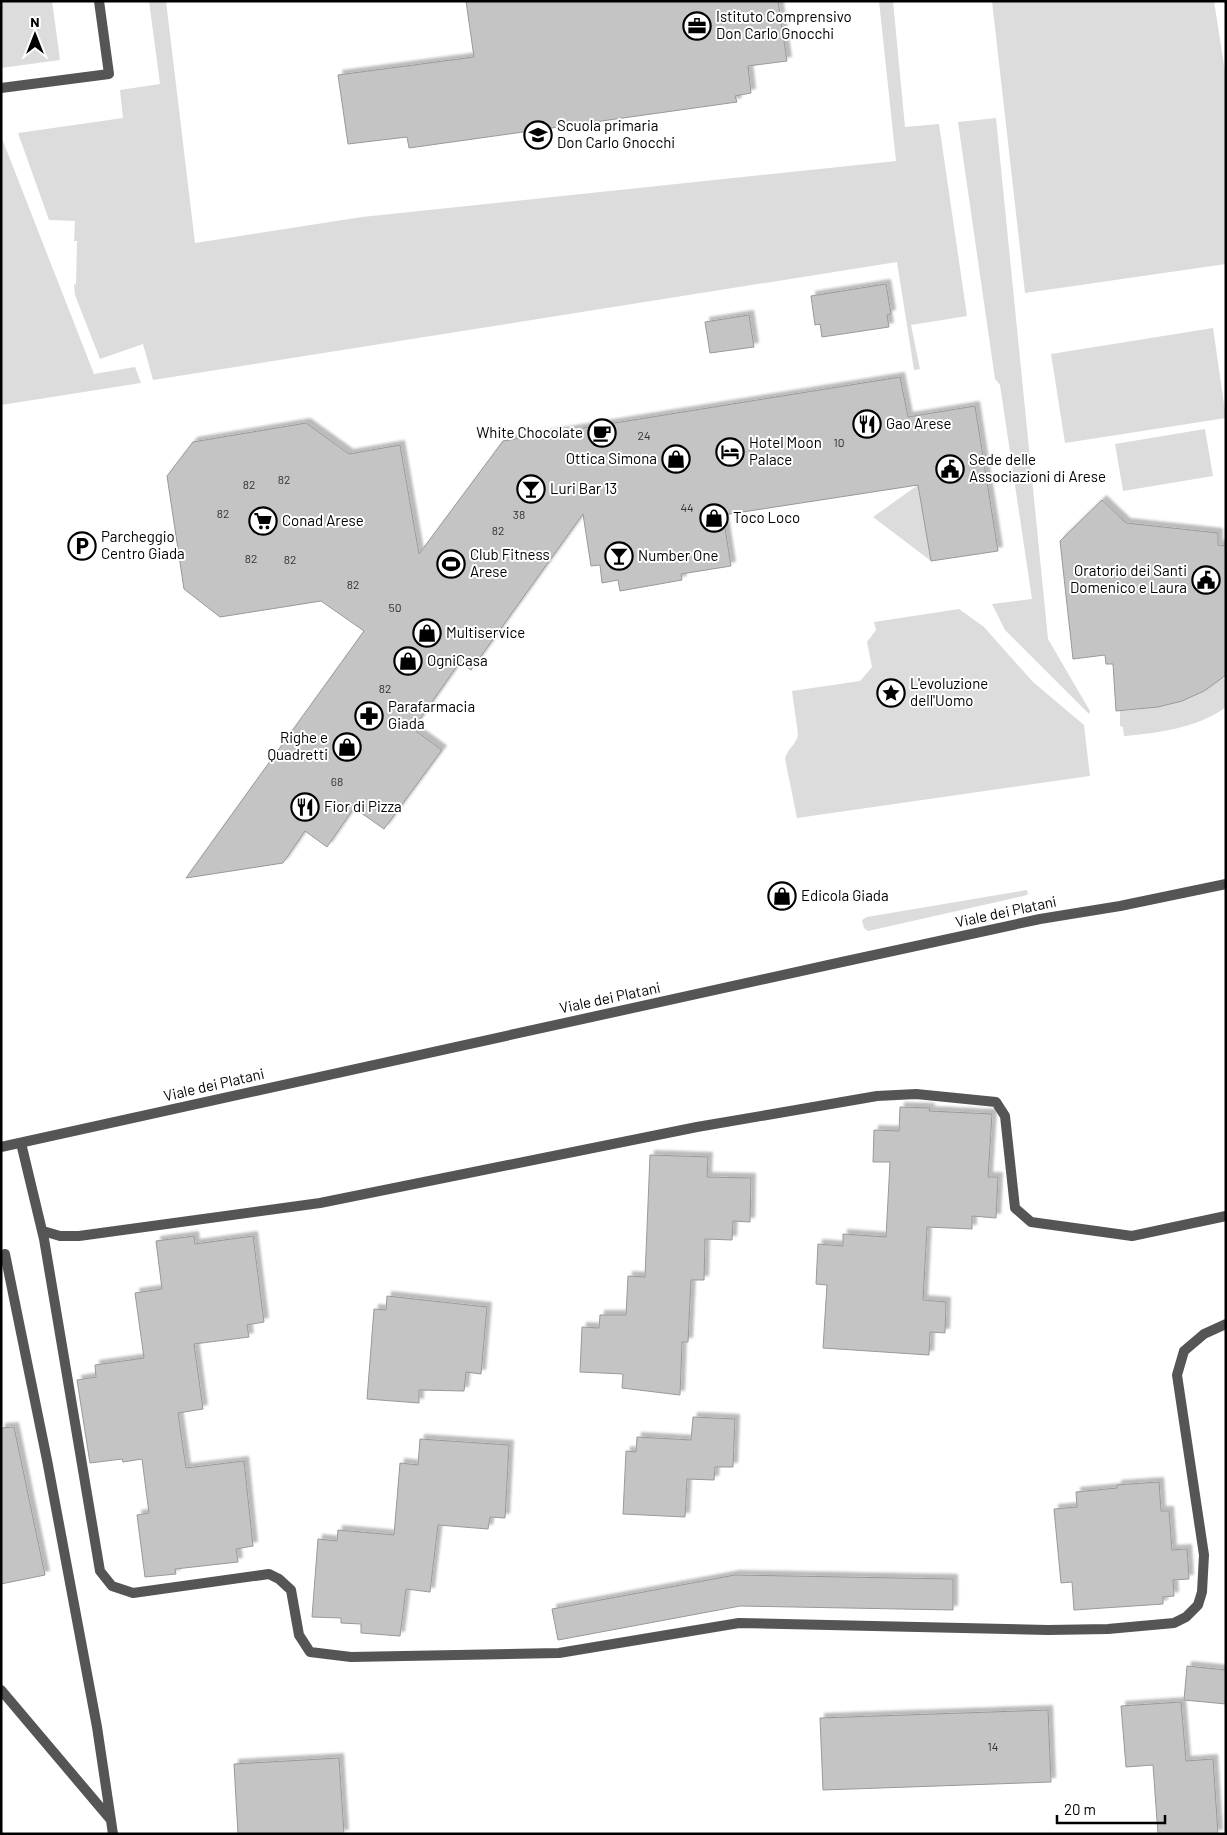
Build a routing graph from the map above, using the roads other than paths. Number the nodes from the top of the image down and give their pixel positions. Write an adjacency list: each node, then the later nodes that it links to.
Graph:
1 (99, 1): 2 (street)
2 (1, 88)
3 (1226, 884): 4 (street, Viale dei Platani)
4 (21, 1143): 5 (street, Viale dei Platani); 7 (street)
5 (1, 1147)
6 (1226, 1216): 7 (street)
7 (43, 1231): 9 (street)
8 (5, 1254): 11 (street)
9 (1226, 1324)
10 (1, 1690): 11 (street)
11 (112, 1820): 12 (street)
12 (113, 1834)

